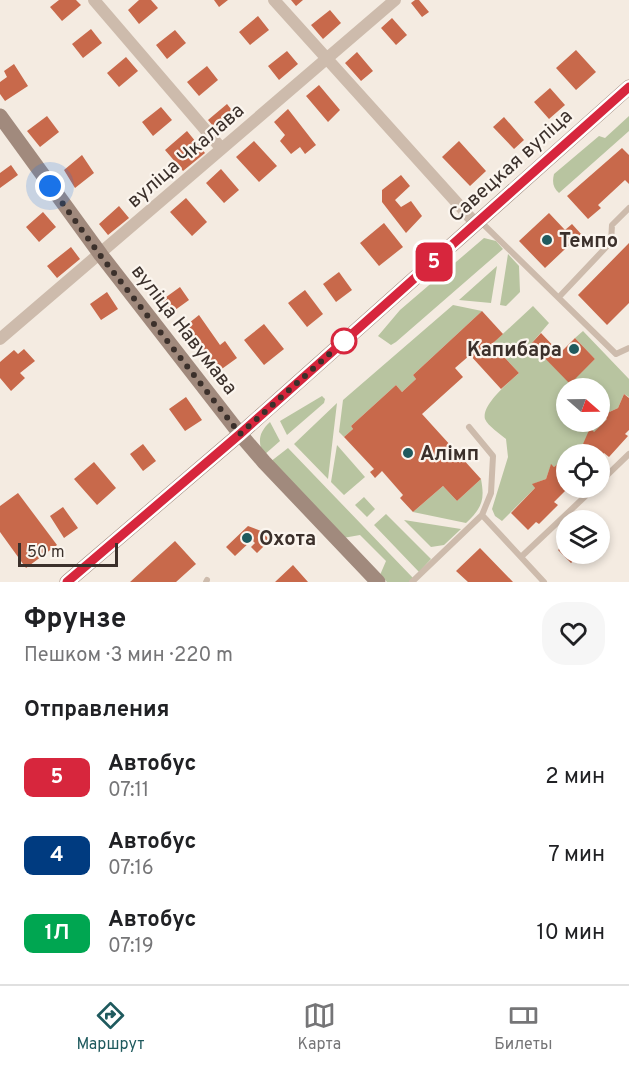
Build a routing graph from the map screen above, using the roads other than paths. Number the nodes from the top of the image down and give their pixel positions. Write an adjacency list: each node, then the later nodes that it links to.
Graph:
1 (94, 0): 7 (street)
2 (274, 0): 4 (street)
3 (395, 0): 4 (street, вуліца Чкалава)
4 (325, 58): 7 (street, вуліца Чкалава); 9 (street)
5 (629, 87): 9 (street, Савецкая вуліца)
6 (0, 116): 10 (street, вуліца Навумава)
7 (221, 148): 10 (street, вуліца Чкалава)
8 (629, 208): 11 (lane)
9 (478, 223): 11 (lane); 15 (street, Савецкая вуліца)
10 (100, 255): 12 (street, вуліца Чкалава); 15 (street, вуліца Навумава)
11 (559, 297): 13 (lane)
12 (0, 339)
13 (629, 348)
14 (468, 427): 19 (lane)
15 (240, 434): 21 (street, Савецкая вуліца); 22 (street, вуліца Навумава)
16 (629, 454): 17 (lane)
17 (610, 472)
18 (583, 498): 20 (lane)
19 (482, 515): 20 (lane); 23 (lane)
20 (521, 557): 24 (lane)
21 (67, 582)
22 (378, 582)
23 (412, 582)
24 (544, 582)

